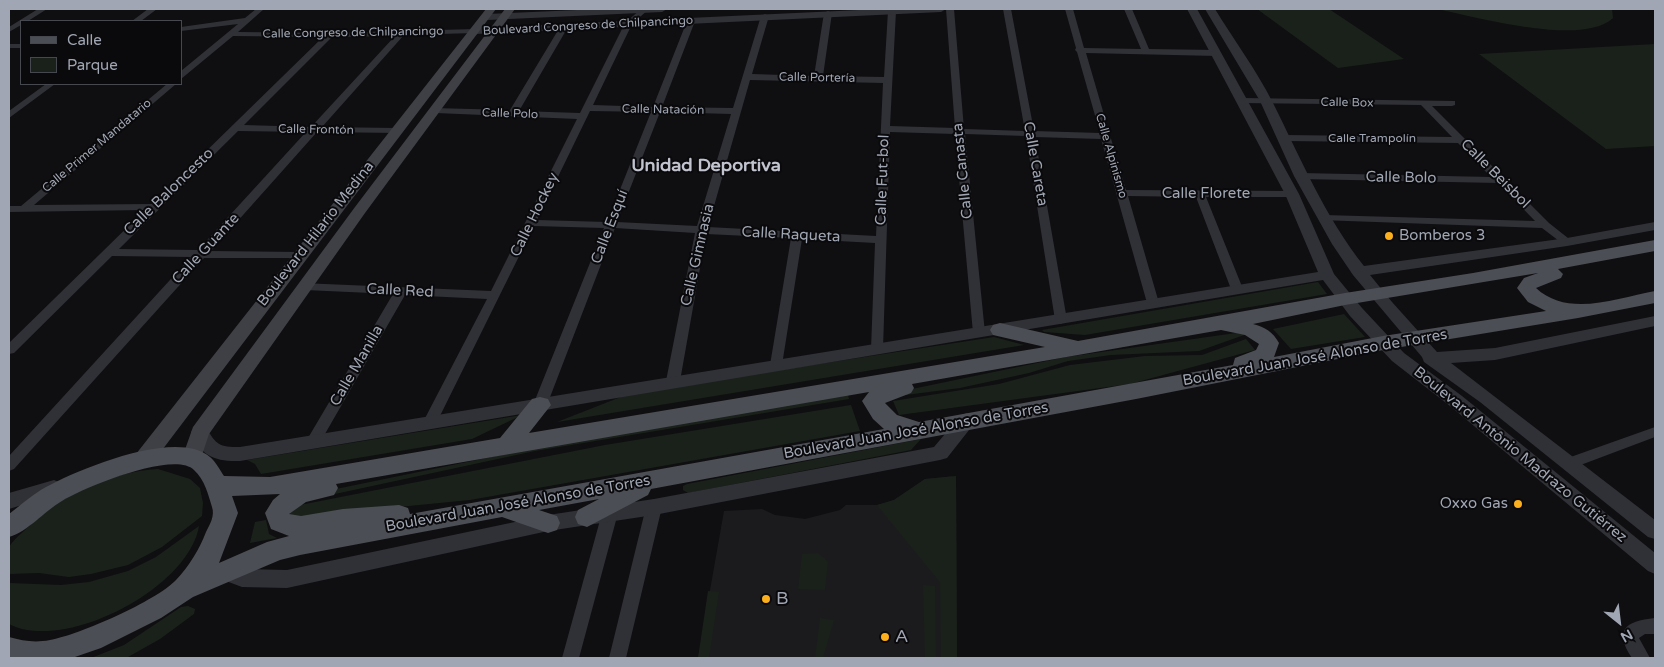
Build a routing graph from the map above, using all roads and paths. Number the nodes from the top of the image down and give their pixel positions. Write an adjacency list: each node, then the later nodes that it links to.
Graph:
1 (43, 9): 19 (street)
2 (153, 9): 20 (street)
3 (260, 9): 21 (street)
4 (662, 9): 13 (street, Boulevard Congreso de Chilpancingo)
5 (934, 9): 6 (street, Boulevard Congreso de Chilpancingo); 14 (street, Boulevard Congreso de Chilpancingo)
6 (941, 9)
7 (950, 9): 54 (street, Calle Canasta)
8 (1007, 9): 56 (street, Calle Careta)
9 (1069, 9): 32 (street, Calle Alpinismo)
10 (1128, 9): 33 (street)
11 (1192, 9): 34 (street, Boulevard Antônio Madrazo Gutiérrez)
12 (1210, 9): 42 (street, Boulevard Antônio Madrazo Gutiérrez)
13 (645, 10): 15 (street, Boulevard Congreso de Chilpancingo); 24 (street, Calle Hockey)
14 (892, 11): 16 (street, Boulevard Congreso de Chilpancingo); 38 (street, Calle Fut-bol)
15 (507, 12): 18 (main road, Boulevard Hilario Medina)
16 (828, 13): 17 (street, Boulevard Congreso de Chilpancingo); 37 (street)
17 (765, 16): 22 (street, Boulevard Congreso de Chilpancingo); 36 (street, Calle Gimnasia)
18 (490, 19): 25 (street, Boulevard Congreso de Chilpancingo); 28 (main road, Boulevard Hilario Medina); 45 (main road, Boulevard Hilario Medina)
19 (25, 20)
20 (137, 20)
21 (247, 20): 26 (street); 29 (street)
22 (691, 21): 24 (street, Boulevard Congreso de Chilpancingo); 46 (street, Calle Esquí)
23 (20, 23): 27 (street)
24 (629, 23): 25 (street, Boulevard Congreso de Chilpancingo); 48 (street, Calle Hockey)
25 (564, 27): 49 (street)
26 (182, 29)
27 (9, 30)
28 (475, 31): 30 (street, Calle Congreso de Chilpancingo); 55 (main road, Boulevard Hilario Medina)
29 (232, 34): 31 (street, Calle Congreso de Chilpancingo); 35 (street)
30 (402, 34): 31 (street, Calle Congreso de Chilpancingo); 53 (street, Calle Guante)
31 (330, 35): 51 (street, Calle Baloncesto)
32 (1079, 50): 33 (street); 57 (street, Calle Alpinismo)
33 (1146, 51): 34 (street)
34 (1217, 53): 41 (street, Boulevard Antônio Madrazo Gutiérrez)
35 (182, 75)
36 (747, 77): 37 (street, Calle Portería); 47 (street, Calle Gimnasia)
37 (818, 78): 38 (street, Calle Portería)
38 (888, 80): 52 (street, Calle Fut-bol)
39 (51, 85): 50 (street)
40 (171, 85): 67 (street, Calle Primer Mandatario)
41 (1242, 101): 42 (street, Calle Box); 64 (street, Boulevard Antônio Madrazo Gutiérrez)
42 (1266, 101): 43 (street, Calle Box); 58 (street, Boulevard Antônio Madrazo Gutiérrez)
43 (1425, 104): 44 (street, Calle Box); 59 (street, Calle Beisbol)
44 (1452, 104)
45 (436, 110): 49 (street, Calle Polo); 85 (main road, Boulevard Hilario Medina)
46 (656, 110): 47 (street, Calle Natación); 48 (street, Calle Natación); 71 (street, Calle Esquí)
47 (738, 111): 74 (street, Calle Gimnasia)
48 (586, 112): 49 (street, Calle Polo); 69 (street, Calle Hockey)
49 (512, 114)
50 (9, 115)
51 (236, 128): 53 (street, Calle Frontón); 65 (street, Calle Baloncesto)
52 (885, 128): 54 (street); 76 (street, Calle Fut-bol)
53 (316, 130): 55 (street, Calle Frontón); 81 (street, Calle Guante)
54 (960, 130): 56 (street); 98 (street, Calle Canasta)
55 (396, 131): 82 (main road, Boulevard Hilario Medina)
56 (1030, 132): 57 (street); 94 (street, Calle Careta)
57 (1106, 136): 62 (street, Calle Alpinismo)
58 (1285, 138): 59 (street, Calle Trampolín); 60 (street, Boulevard Antônio Madrazo Gutiérrez)
59 (1460, 140): 61 (street, Calle Beisbol)
60 (1301, 176): 61 (street, Calle Bolo); 68 (street, Boulevard Antônio Madrazo Gutiérrez)
61 (1501, 180): 70 (street, Calle Beisbol)
62 (1121, 193): 63 (street, Calle Florete); 92 (street, Calle Alpinismo)
63 (1200, 194): 64 (street, Calle Florete); 86 (street)
64 (1292, 194): 84 (street, Boulevard Antônio Madrazo Gutiérrez)
65 (155, 207): 67 (street); 80 (street, Calle Baloncesto)
66 (9, 209): 67 (street)
67 (23, 209)
68 (1324, 218): 70 (street); 83 (street, Boulevard Antônio Madrazo Gutiérrez)
69 (532, 223): 71 (street, Calle Raqueta); 89 (street, Calle Hockey)
70 (1545, 224): 78 (street, Calle Beisbol)
71 (611, 225): 74 (street, Calle Raqueta); 109 (street, Calle Esquí)
72 (1655, 226): 73 (street)
73 (1638, 230): 77 (street); 78 (street)
74 (701, 231): 75 (street, Calle Raqueta); 107 (street, Calle Gimnasia)
75 (797, 236): 76 (street, Calle Raqueta); 106 (street)
76 (882, 240): 101 (street, Calle Fut-bol)
77 (1655, 240)
78 (1567, 242): 83 (street)
79 (1655, 247): 88 (main road); 93 (main road)
80 (108, 252): 81 (street); 102 (street, Calle Baloncesto)
81 (201, 254): 82 (street); 120 (street, Calle Guante)
82 (299, 256): 118 (main road, Boulevard Hilario Medina)
83 (1358, 272): 88 (street, Boulevard Antônio Madrazo Gutiérrez)
84 (1328, 275): 86 (street); 91 (street, Boulevard Antônio Madrazo Gutiérrez)
85 (305, 286): 87 (street, Calle Red); 113 (main road, Boulevard Hilario Medina)
86 (1237, 289): 92 (street)
87 (402, 291): 89 (street, Calle Red); 115 (street, Calle Manilla)
88 (1375, 294): 91 (main road); 99 (street, Boulevard Antônio Madrazo Gutiérrez)
89 (496, 296): 111 (street, Calle Hockey)
90 (1655, 296): 93 (main road, Boulevard Juan José Alonso de Torres)
91 (1345, 299): 96 (main road); 103 (street, Boulevard Antônio Madrazo Gutiérrez)
92 (1153, 303): 94 (street)
93 (1578, 312): 99 (main road, Boulevard Juan José Alonso de Torres)
94 (1060, 320): 97 (street)
95 (1655, 321): 105 (street)
96 (1218, 324): 100 (main road); 108 (main road)
97 (1000, 330): 98 (street); 100 (main road)
98 (979, 333): 101 (street)
99 (1413, 339): 103 (main road, Boulevard Juan José Alonso de Torres); 105 (street, Boulevard Antônio Madrazo Gutiérrez)
100 (1080, 348): 104 (main road)
101 (876, 349): 106 (street)
102 (9, 350)
103 (1390, 350): 105 (street); 108 (main road, Boulevard Juan José Alonso de Torres); 134 (street, Boulevard Antônio Madrazo Gutiérrez)
104 (1046, 354): 112 (main road); 116 (main road)
105 (1433, 358): 119 (street, Boulevard Antônio Madrazo Gutiérrez)
106 (776, 365): 107 (street)
107 (673, 381): 109 (street)
108 (1136, 391): 110 (main road, Boulevard Juan José Alonso de Torres)
109 (540, 405): 111 (street); 116 (main road)
110 (967, 420): 112 (main road, Boulevard Juan José Alonso de Torres); 127 (street)
111 (429, 424): 115 (street)
112 (916, 430): 122 (main road, Boulevard Juan José Alonso de Torres)
113 (200, 432): 115 (street); 117 (main road, Boulevard Hilario Medina)
114 (1655, 432): 119 (street)
115 (313, 442)
116 (498, 447): 123 (main road); 126 (main road)
117 (192, 458): 118 (main road); 123 (main road)
118 (143, 460): 121 (main road)
119 (1570, 463): 133 (street, Boulevard Antônio Madrazo Gutiérrez)
120 (9, 465)
121 (101, 472): 124 (street); 125 (main road)
122 (657, 479): 126 (main road, Boulevard Juan José Alonso de Torres); 129 (main road)
123 (217, 484): 136 (main road)
124 (9, 501)
125 (34, 507): 130 (main road); 132 (main road)
126 (509, 507): 131 (main road); 135 (main road, Boulevard Juan José Alonso de Torres)
127 (654, 507): 128 (street); 142 (street)
128 (610, 514): 129 (street); 141 (street)
129 (587, 517): 131 (street)
130 (9, 520)
131 (548, 524): 135 (street)
132 (9, 527)
133 (1655, 531)
134 (1655, 565)
135 (225, 572): 136 (main road, Boulevard Juan José Alonso de Torres)
136 (184, 589): 138 (main road)
137 (1655, 626): 143 (street)
138 (101, 636): 139 (main road); 140 (main road)
139 (9, 650)
140 (58, 658)
141 (570, 658)
142 (617, 658)
143 (1642, 658)

